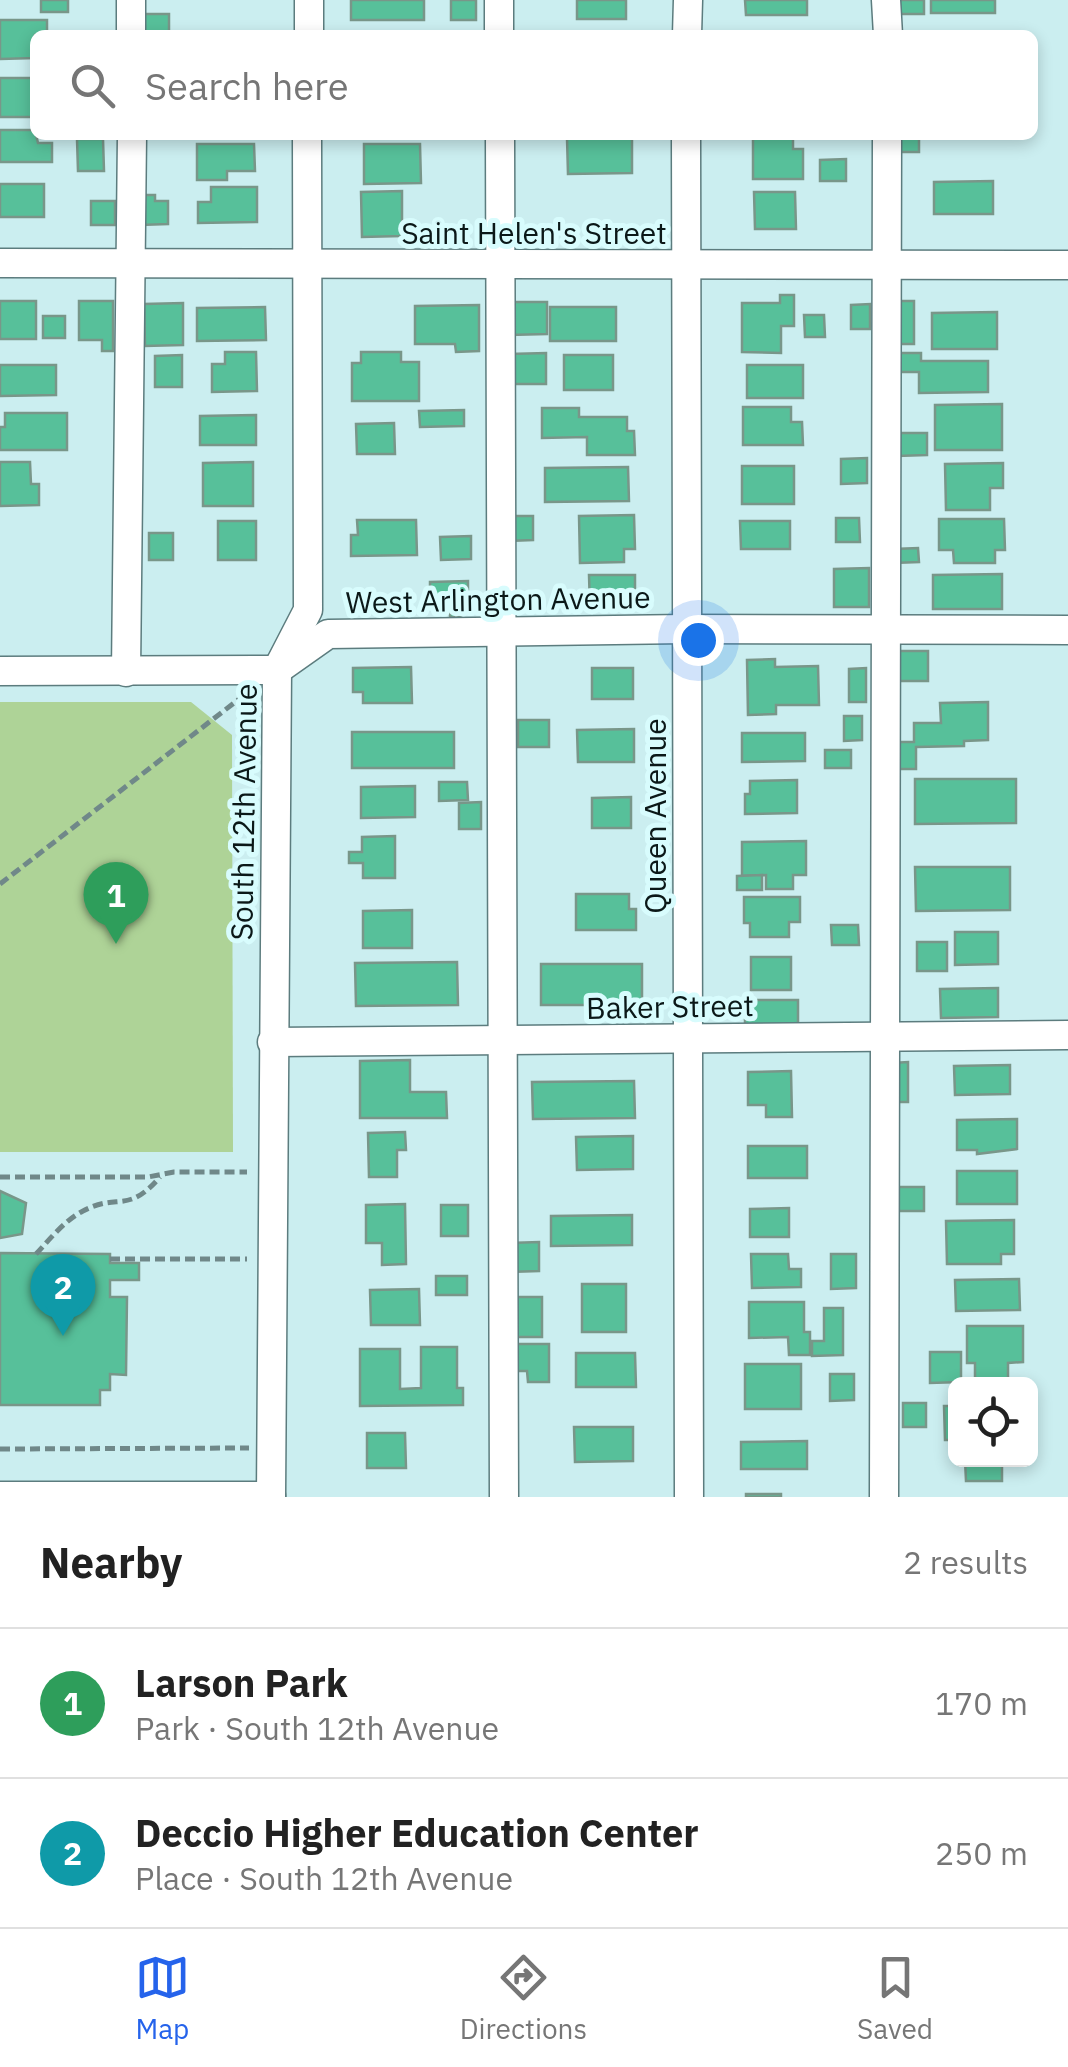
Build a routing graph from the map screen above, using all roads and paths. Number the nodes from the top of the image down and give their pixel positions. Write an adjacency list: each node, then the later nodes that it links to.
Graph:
1 (131, 0): 6 (street)
2 (309, 0): 7 (street)
3 (499, 0): 8 (street)
4 (688, 0): 9 (street)
5 (886, 0): 10 (street)
6 (132, 30)
7 (309, 30)
8 (499, 30)
9 (687, 30)
10 (888, 30)
11 (132, 140): 17 (street)
12 (308, 140): 18 (street, South 12th Avenue)
13 (500, 140): 19 (street)
14 (686, 140): 20 (street, Queen Avenue)
15 (887, 140): 21 (street)
16 (0, 263): 17 (street, Saint Helen's Street)
17 (133, 264): 18 (street, Saint Helen's Street); 29 (street)
18 (306, 265): 19 (street, Saint Helen's Street); 27 (street, South 12th Avenue)
19 (501, 265): 20 (street, Saint Helen's Street); 26 (street)
20 (685, 265): 21 (street, Saint Helen's Street); 23 (street, Queen Avenue)
21 (885, 265): 22 (street, Saint Helen's Street); 24 (street)
22 (1068, 265)
23 (685, 629): 24 (street, West Arlington Avenue); 26 (street, West Arlington Avenue); 33 (street, Queen Avenue)
24 (887, 630): 25 (street, West Arlington Avenue); 32 (street)
25 (1068, 630)
26 (501, 632): 27 (street, West Arlington Avenue); 34 (street)
27 (276, 670): 29 (street); 30 (path); 35 (street, South 12th Avenue)
28 (0, 671): 29 (street)
29 (126, 672)
30 (0, 884)
31 (1068, 1035): 32 (street, Baker Street)
32 (884, 1037): 33 (street, Baker Street); 48 (street)
33 (688, 1039): 34 (street, Baker Street); 47 (street, Queen Avenue)
34 (504, 1040): 35 (street, Baker Street); 46 (street)
35 (272, 1042): 36 (street, South 12th Avenue)
36 (272, 1172): 37 (path); 41 (street, South 12th Avenue)
37 (162, 1174): 38 (path); 39 (path)
38 (0, 1177)
39 (36, 1254)
40 (110, 1259): 41 (path)
41 (272, 1259): 42 (street, South 12th Avenue)
42 (272, 1448): 43 (path); 45 (street, South 12th Avenue)
43 (0, 1449)
44 (0, 1496): 45 (street)
45 (271, 1496)
46 (504, 1497)
47 (688, 1497)
48 (884, 1497)

